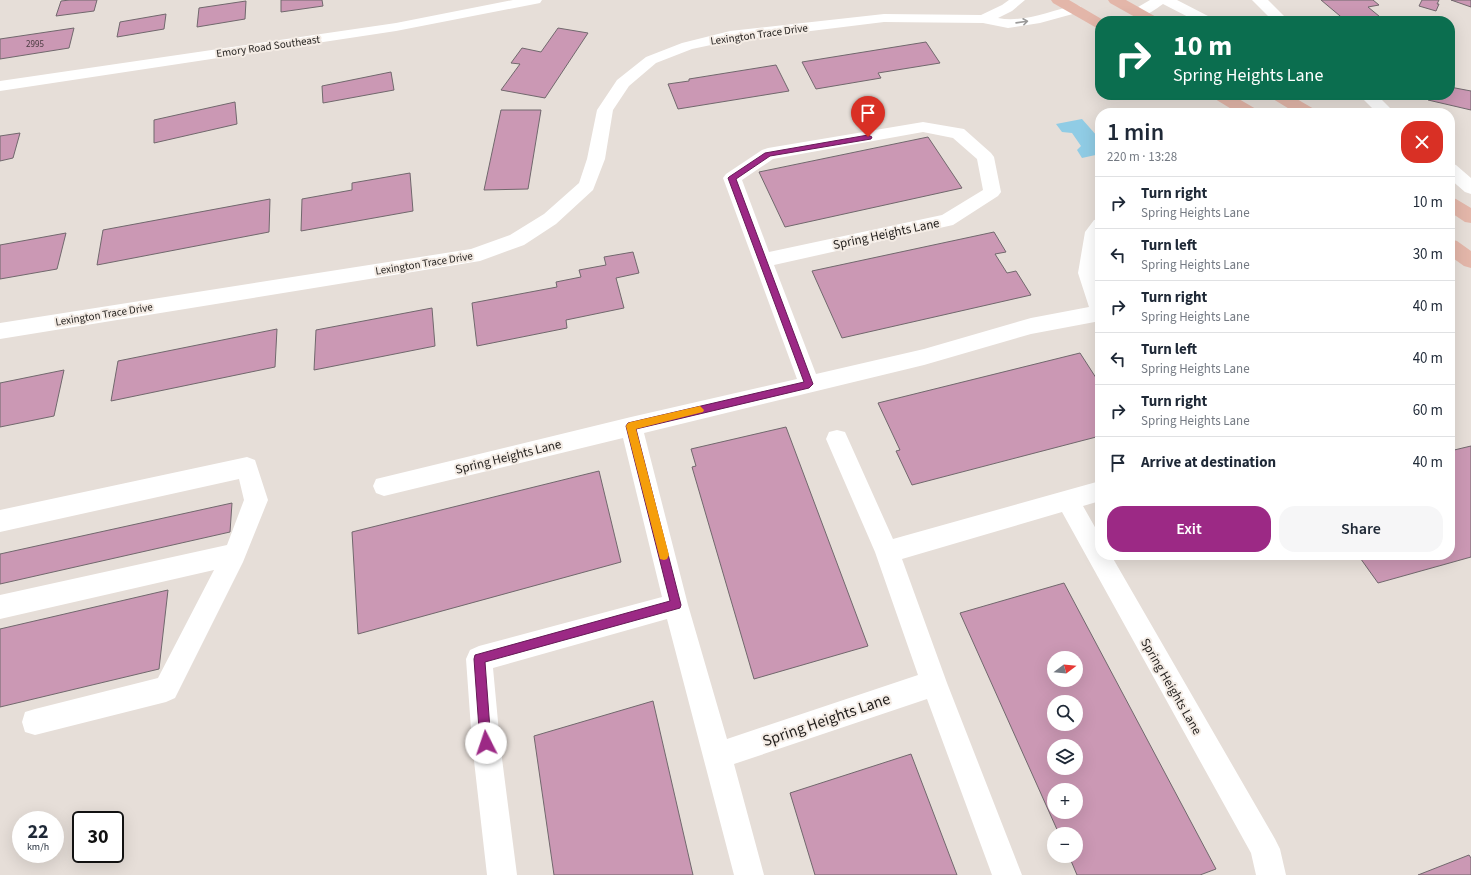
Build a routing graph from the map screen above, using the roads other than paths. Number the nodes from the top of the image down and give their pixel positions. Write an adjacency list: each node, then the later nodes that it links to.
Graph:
1 (535, 0): 15 (street, Emory Road Southeast)
2 (1018, 0): 13 (street, Lexington Trace Drive)
3 (1058, 0): 8 (main road)
4 (1115, 0): 9 (main road)
5 (1160, 0): 9 (street)
6 (1166, 0): 11 (street)
7 (1259, 0): 12 (street)
8 (1075, 9): 13 (street, Lexington Trace Drive, one-way to 8); 14 (main road)
9 (1138, 13): 10 (main road)
10 (1144, 16)
11 (1196, 16)
12 (1277, 16)
13 (983, 18): 34 (street, Lexington Trace Drive)
14 (1095, 21)
15 (0, 86)
16 (1229, 100): 19 (main road)
17 (1287, 100): 20 (main road)
18 (1373, 100): 21 (street)
19 (1242, 108)
20 (1300, 108)
21 (1381, 108)
22 (1471, 167): 23 (street)
23 (1455, 169)
24 (1455, 174): 25 (street)
25 (1471, 188)
26 (1455, 206): 27 (main road)
27 (1471, 217)
28 (1095, 231): 32 (street, Spring Heights Lane)
29 (1455, 250): 31 (main road)
30 (762, 260): 30 (street, Spring Heights Lane); 35 (street, Spring Heights Lane)
31 (1471, 261)
32 (1095, 296)
33 (1095, 313): 35 (street, Spring Heights Lane)
34 (0, 331)
35 (809, 384): 36 (street, Spring Heights Lane)
36 (631, 426): 38 (street, Spring Heights Lane); 46 (street)
37 (837, 439): 43 (street)
38 (384, 486)
39 (1095, 492): 40 (street)
40 (1067, 500): 42 (street, Spring Heights Lane); 43 (street)
41 (0, 521): 44 (street)
42 (1095, 549)
43 (887, 552): 48 (street)
44 (235, 554): 47 (street); 49 (street)
45 (1101, 560): 54 (street, Spring Heights Lane)
46 (676, 605): 50 (street); 51 (street)
47 (0, 607)
48 (934, 683): 50 (street, Spring Heights Lane); 53 (street)
49 (35, 722)
50 (718, 756): 52 (street)
51 (502, 875)
52 (749, 875)
53 (1007, 875)
54 (1271, 875)

